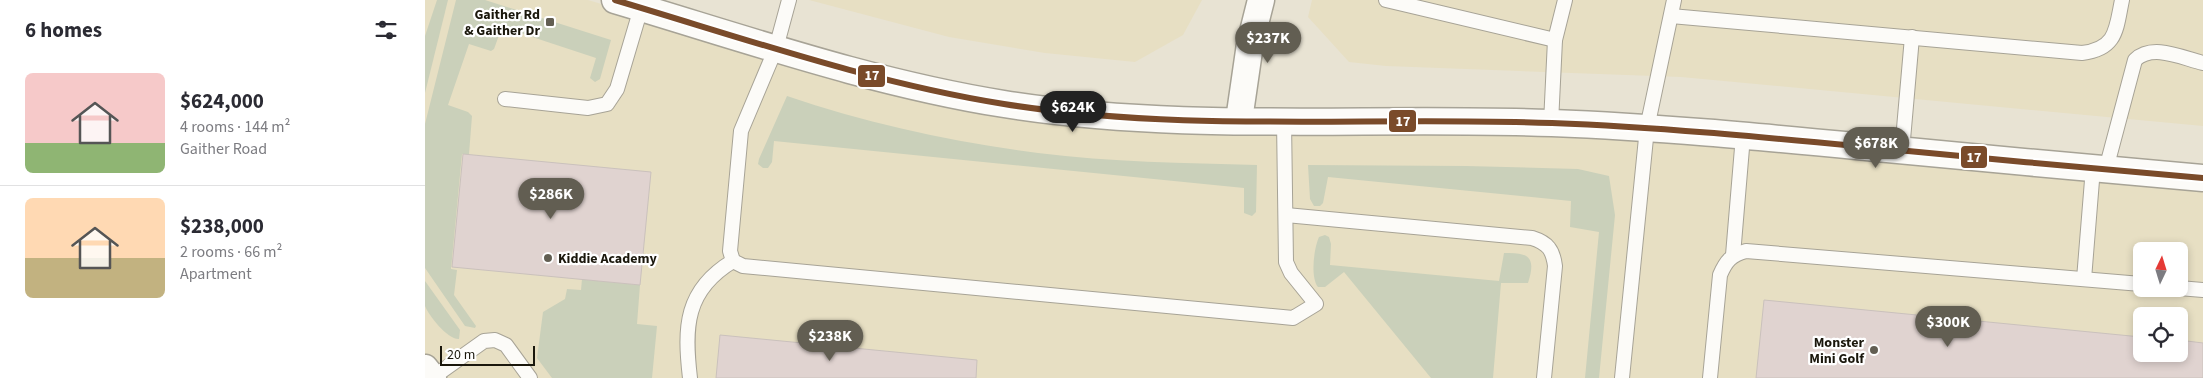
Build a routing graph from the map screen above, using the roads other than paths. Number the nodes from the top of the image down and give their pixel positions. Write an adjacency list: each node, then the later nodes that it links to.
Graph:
1 (615, 0): 8 (street)
2 (789, 0): 12 (lane)
3 (1261, 0): 15 (street)
4 (1386, 0): 11 (lane)
5 (1565, 0): 11 (lane)
6 (1675, 0): 9 (lane)
7 (2122, 0): 10 (lane)
8 (641, 8): 12 (street); 14 (lane)
9 (1671, 16): 10 (lane); 18 (lane)
10 (1912, 37): 20 (lane)
11 (1555, 40): 17 (lane)
12 (776, 48): 15 (street); 25 (lane)
13 (2203, 63): 21 (lane)
14 (505, 100)
15 (1239, 120): 16 (street)
16 (1284, 121): 17 (street); 23 (lane)
17 (1551, 123): 18 (street)
18 (1647, 128): 19 (street); 35 (lane)
19 (1743, 136): 20 (street); 24 (lane)
20 (1902, 151): 21 (street)
21 (2100, 168): 22 (street); 26 (lane)
22 (2203, 178)
23 (1286, 215): 25 (lane); 34 (lane)
24 (1733, 255): 26 (lane); 36 (lane)
25 (733, 261): 33 (lane)
26 (2084, 279): 27 (lane)
27 (2133, 283)
28 (2188, 289): 29 (lane)
29 (2203, 290)
30 (425, 368): 31 (street)
31 (432, 378): 32 (lane)
32 (530, 378)
33 (690, 378)
34 (1544, 378)
35 (1622, 378)
36 (1710, 378)

